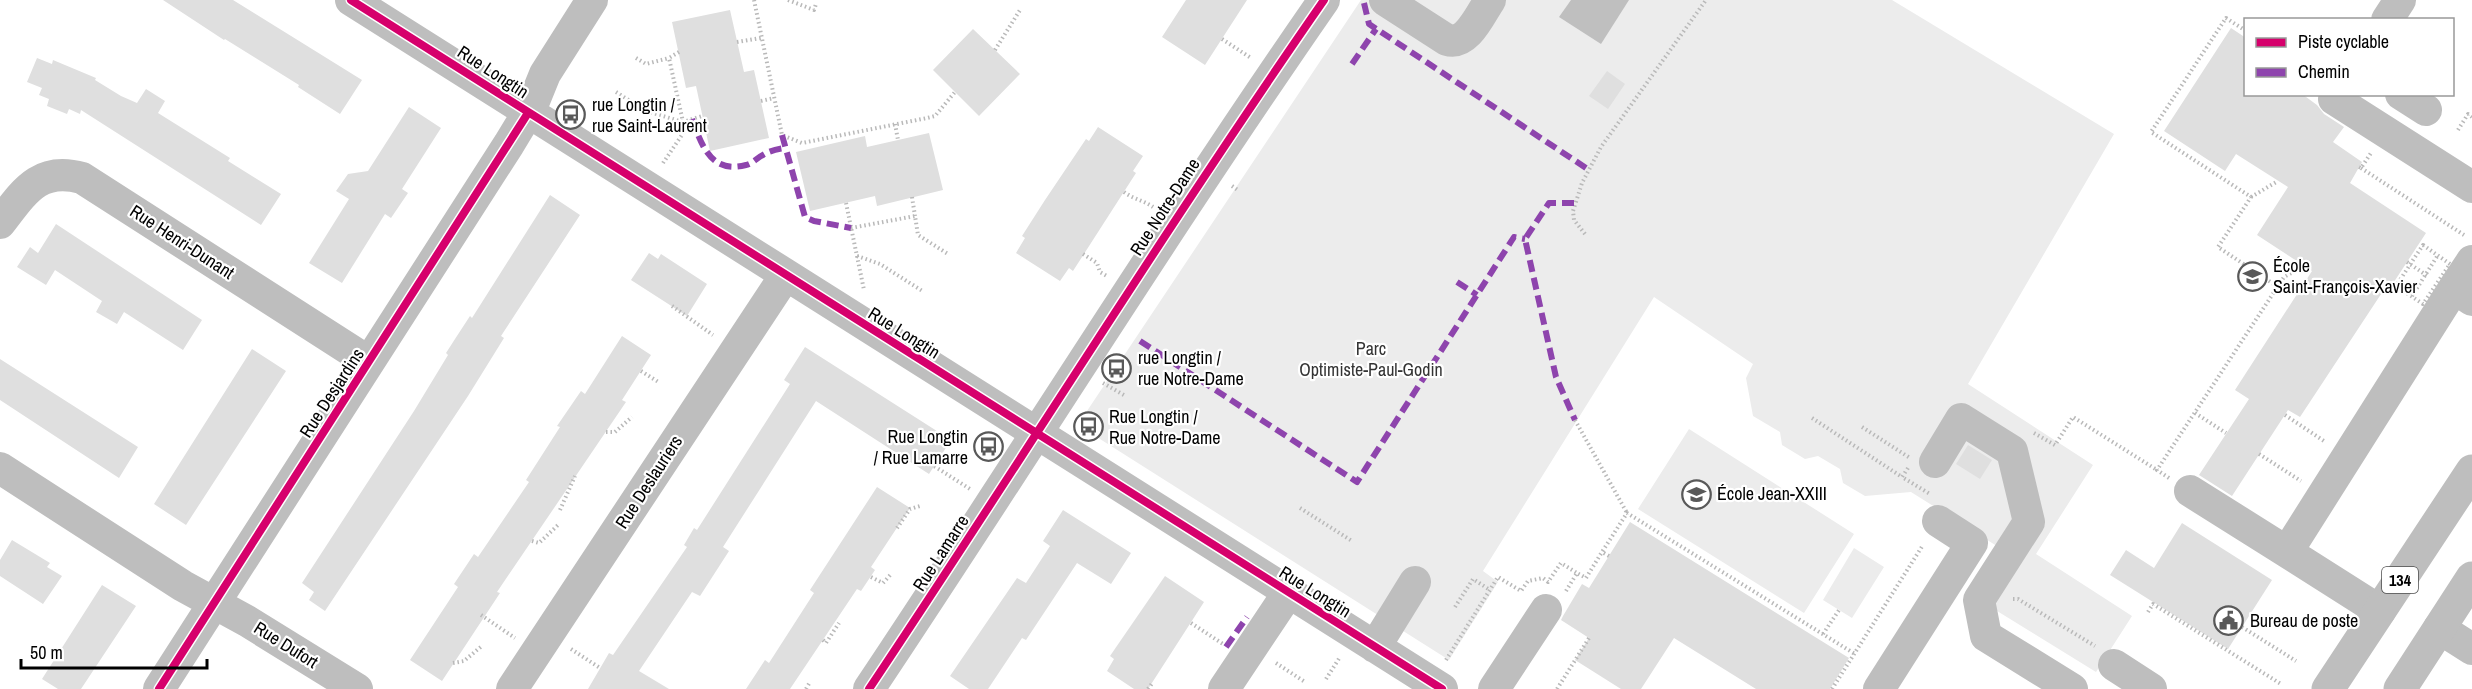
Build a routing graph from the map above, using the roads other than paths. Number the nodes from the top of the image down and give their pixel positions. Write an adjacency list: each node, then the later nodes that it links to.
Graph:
1 (351, 0): 9 (street, Rue Longtin)
2 (592, 0): 9 (street, Rue Desjardins)
3 (1324, 0): 16 (street, Rue Notre-Dame)
4 (1385, 0): 5 (street)
5 (1490, 0)
6 (2400, 0): 7 (street)
7 (2388, 18)
8 (2336, 96): 10 (street)
9 (528, 113): 13 (street, Rue Longtin); 15 (street, Rue Desjardins)
10 (2472, 187)
11 (0, 223): 15 (street, Rue Henri-Dunant)
12 (2472, 261): 14 (street)
13 (785, 276): 16 (street, Rue Longtin); 36 (street, Rue Deslauriers)
14 (2455, 290): 22 (street)
15 (369, 362): 26 (street, Rue Desjardins)
16 (1037, 434): 25 (street, Rue Longtin); 37 (street, Rue Lamarre)
17 (1923, 461): 41 (street)
18 (0, 468): 26 (street)
19 (2472, 471): 28 (main road, 134)
20 (2190, 491): 22 (street)
21 (1938, 521): 40 (street)
22 (2287, 552): 28 (street)
23 (2472, 578): 29 (main road)
24 (1415, 582): 30 (street)
25 (1288, 593): 30 (street, Rue Longtin); 38 (street)
26 (214, 603): 34 (street, Rue Desjardins); 35 (street, Rue Dufort)
27 (1546, 610): 39 (street)
28 (2380, 611): 43 (main road, 134)
29 (2439, 628): 31 (street); 44 (main road)
30 (1375, 647): 33 (street, Rue Longtin)
31 (2472, 649)
32 (2107, 659): 42 (street)
33 (1444, 675)
34 (159, 689)
35 (357, 689)
36 (513, 689)
37 (869, 689)
38 (1224, 689)
39 (1494, 689)
40 (1879, 689)
41 (2072, 689)
42 (2151, 689)
43 (2328, 689)
44 (2400, 689)

